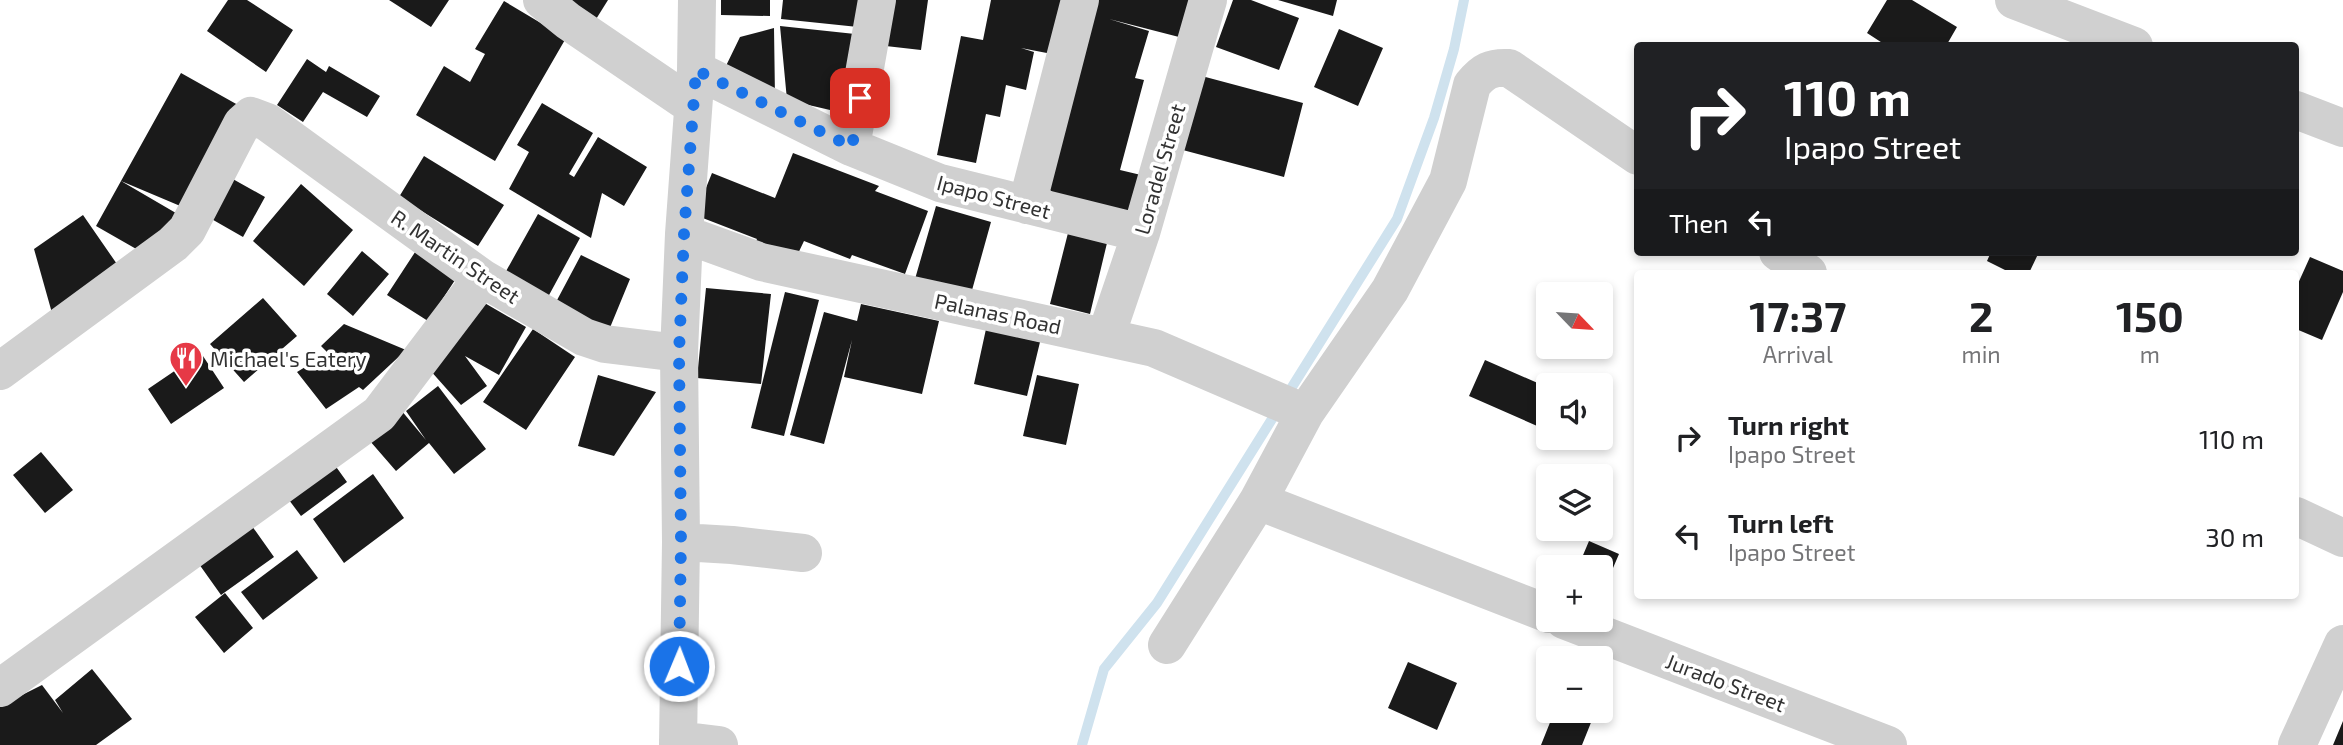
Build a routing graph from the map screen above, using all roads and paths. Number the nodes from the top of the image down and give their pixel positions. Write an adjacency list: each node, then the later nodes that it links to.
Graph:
1 (542, 0): 8 (street, Ipapo Street)
2 (697, 0): 8 (street)
3 (877, 0): 11 (street)
4 (1080, 0): 13 (street)
5 (1208, 0): 14 (street, Loradel Street)
6 (2014, 0): 7 (street)
7 (2124, 42)
8 (695, 88): 11 (street, Ipapo Street); 15 (street)
9 (2299, 111): 10 (street)
10 (2343, 128)
11 (852, 147): 13 (street, Ipapo Street)
12 (1634, 153): 22 (street)
13 (1027, 205): 14 (street, Ipapo Street)
14 (1141, 233): 19 (street, Loradel Street)
15 (684, 234): 19 (street, Palanas Road); 20 (street)
16 (1784, 256): 17 (street)
17 (1804, 270)
18 (482, 278): 20 (street, R. Martin Street); 21 (street, R. Martin Street); 32 (street)
19 (1106, 336): 22 (street, Palanas Road)
20 (679, 353): 26 (street)
21 (0, 371)
22 (1288, 405): 23 (street)
23 (1258, 501): 28 (street); 31 (street)
24 (2299, 517): 25 (street)
25 (2343, 538)
26 (681, 542): 27 (street); 33 (street)
27 (803, 553)
28 (1536, 609)
29 (1594, 632): 34 (street, Jurado Street)
30 (2343, 644): 36 (street)
31 (1167, 645)
32 (0, 688)
33 (678, 742): 35 (street)
34 (1876, 743)
35 (719, 745)
36 (2297, 745)

